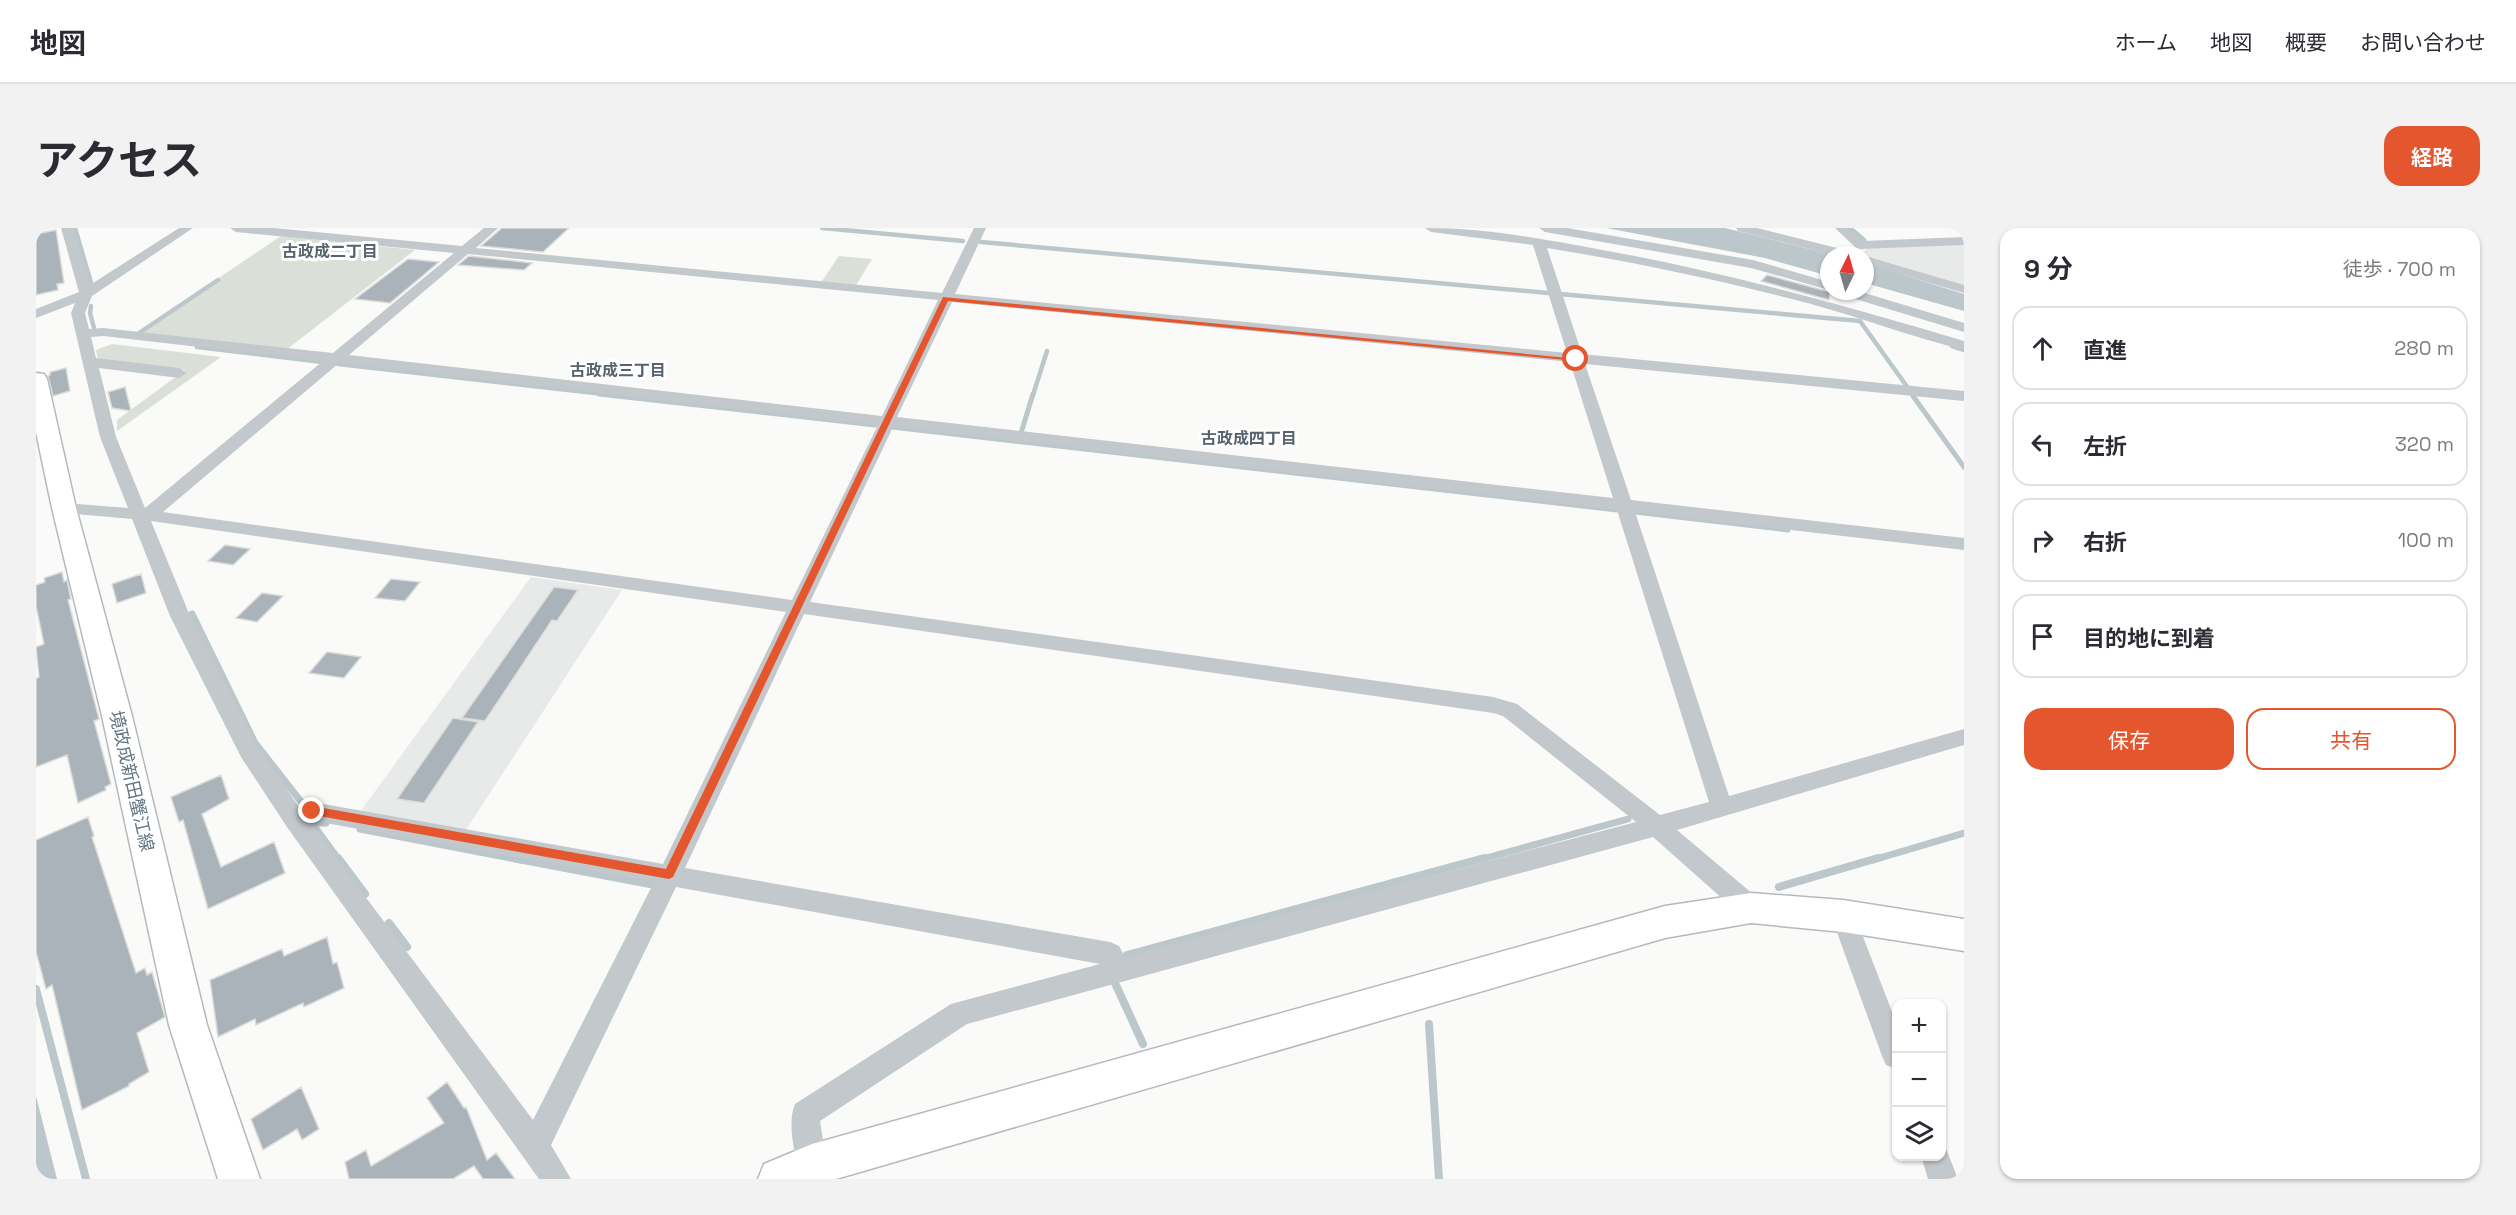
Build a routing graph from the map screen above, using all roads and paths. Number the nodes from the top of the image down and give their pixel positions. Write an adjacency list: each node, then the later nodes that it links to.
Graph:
1 (67, 228): 19 (street)
2 (187, 228): 19 (street)
3 (236, 228): 15 (street)
4 (492, 228): 15 (street)
5 (980, 228): 20 (street)
6 (1431, 228): 11 (street)
7 (1545, 228): 17 (street)
8 (1742, 228): 13 (street)
9 (1836, 232): 12 (street)
10 (1964, 241): 14 (street)
11 (1539, 244): 25 (street); 26 (street)
12 (1854, 246)
13 (1820, 248)
14 (1874, 249)
15 (465, 250): 20 (street); 28 (street)
16 (1874, 263): 18 (street)
17 (1820, 283)
18 (1964, 289)
19 (86, 294): 22 (street); 24 (street)
20 (945, 299): 26 (street); 32 (street)
21 (1873, 300): 23 (street)
22 (36, 314)
23 (1964, 328)
24 (84, 338): 27 (street); 28 (street)
25 (1964, 346)
26 (1576, 359): 31 (street); 34 (street)
27 (90, 362): 29 (street); 35 (street)
28 (331, 363): 32 (street); 35 (street)
29 (179, 373)
30 (36, 379): 33 (main road, 境政成新田蟹江線)
31 (1964, 396)
32 (884, 426): 34 (street); 38 (street)
33 (64, 508): 35 (street); 52 (main road, 境政成新田蟹江線)
34 (1625, 511): 36 (street); 37 (street); 40 (street)
35 (144, 515): 38 (street); 41 (street)
36 (1964, 544)
37 (1964, 555)
38 (796, 607): 42 (street); 43 (street)
39 (1964, 737): 40 (street)
40 (1722, 808): 42 (street)
41 (295, 820): 43 (street); 49 (street)
42 (1657, 826): 44 (street); 47 (street)
43 (669, 874): 47 (street); 49 (street)
44 (1751, 908): 45 (main road); 51 (main road)
45 (1843, 916): 46 (main road); 48 (street)
46 (1964, 935)
47 (1119, 971): 51 (street)
48 (1895, 1053)
49 (535, 1147): 53 (street)
50 (1937, 1161): 54 (street)
51 (795, 1172)
52 (239, 1179)
53 (556, 1179)
54 (1943, 1179)

